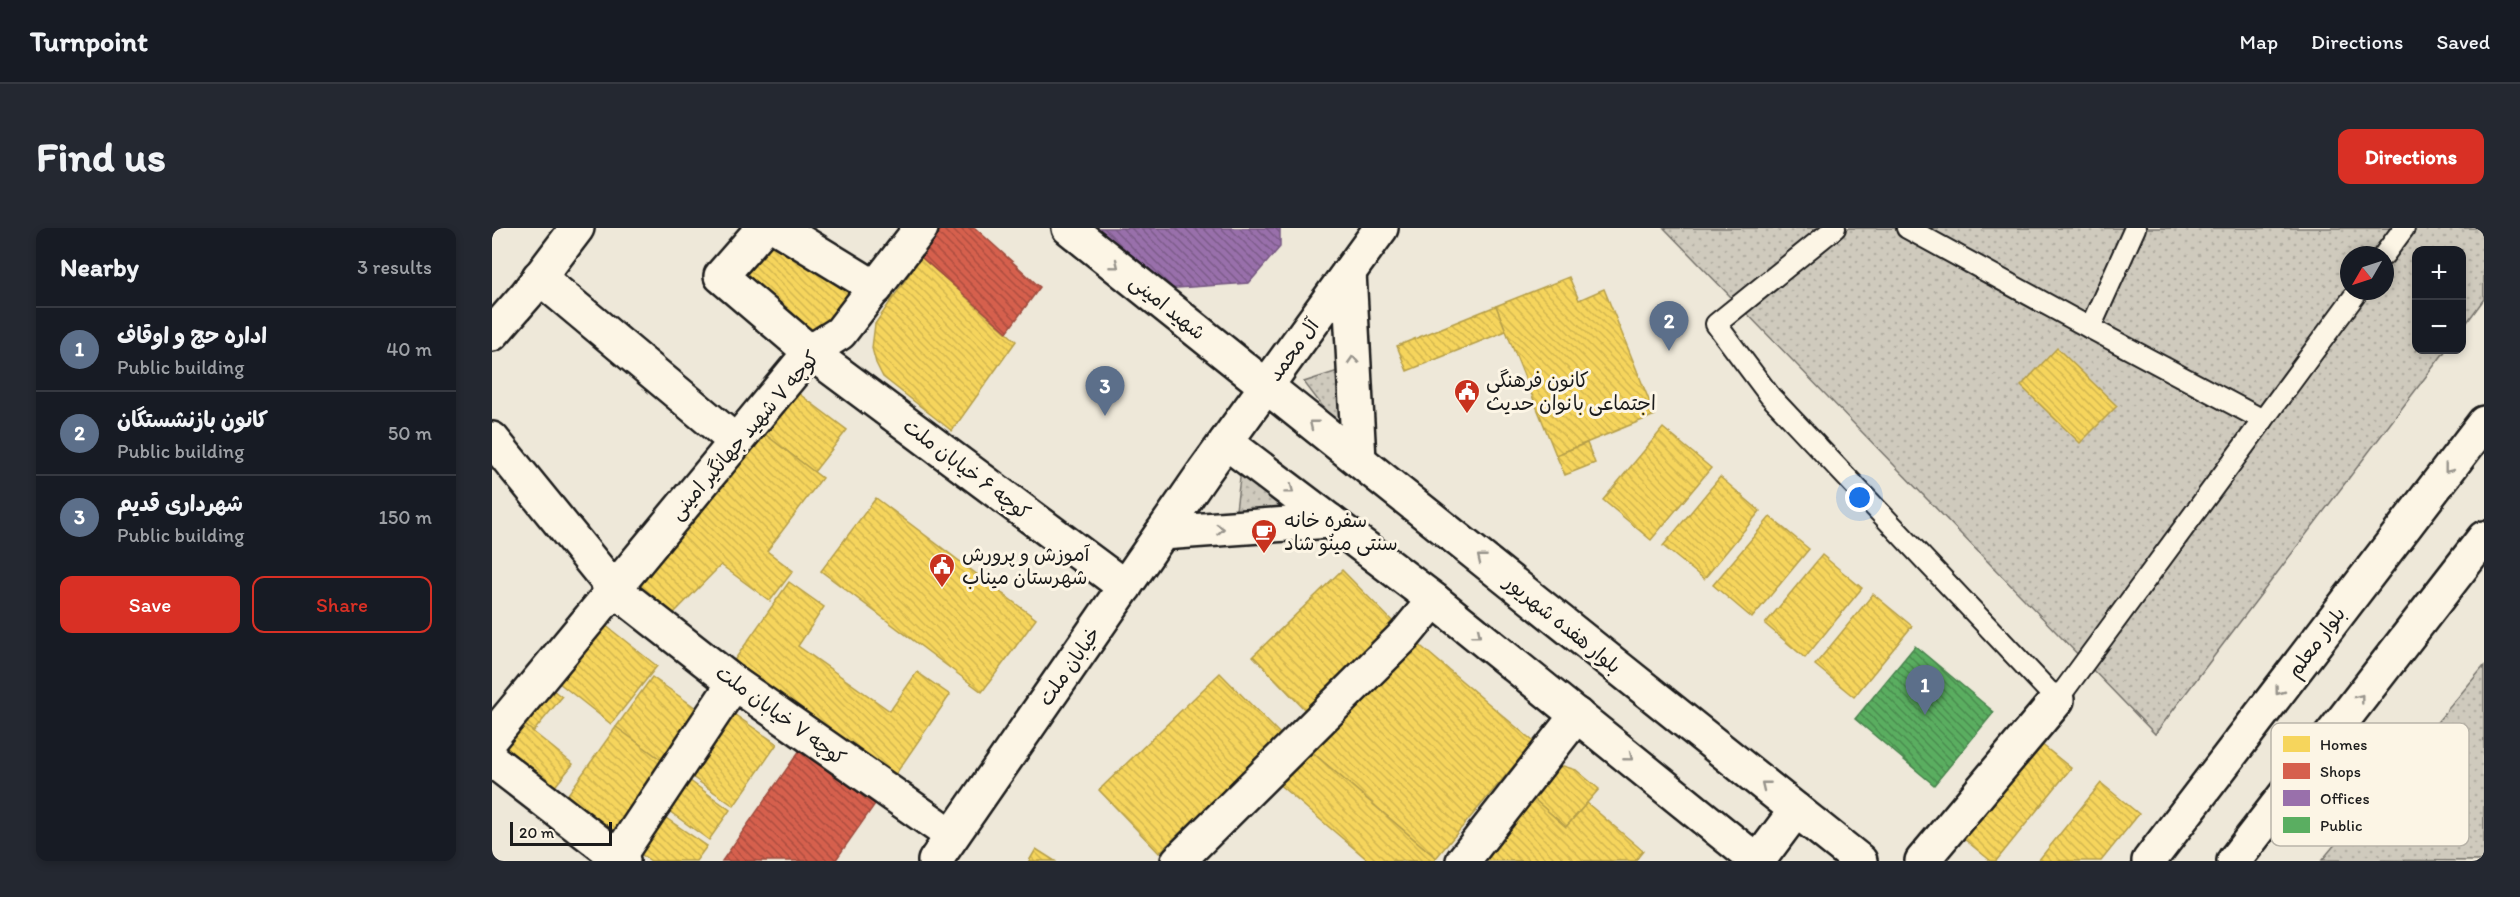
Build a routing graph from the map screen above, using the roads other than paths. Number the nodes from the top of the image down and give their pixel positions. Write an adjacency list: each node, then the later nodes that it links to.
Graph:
1 (577, 228): 13 (street)
2 (763, 228): 18 (street, کوچه ۶ خیابان ملت)
3 (778, 228): 14 (street)
4 (921, 228): 14 (street, کوچه ۷ شهید جهانگیر امینی)
5 (1069, 228): 19 (street, شهید امینی, one-way to 19)
6 (1381, 228): 12 (street, آل محمد)
7 (1835, 228): 34 (lane)
8 (1907, 228): 16 (lane)
9 (2135, 228): 16 (lane)
10 (2404, 228): 11 (lane)
11 (2391, 246)
12 (1349, 272): 19 (street, آل محمد); 25 (street, one-way to 12)
13 (539, 277): 17 (street); 23 (street)
14 (876, 288): 18 (street, کوچه ۷ شهید جهانگیر امینی)
15 (2351, 300): 20 (lane)
16 (2090, 328): 20 (lane)
17 (492, 334)
18 (810, 351): 23 (street, کوچه ۷ شهید جهانگیر امینی); 30 (street, کوچه ۶ خیابان ملت)
19 (1266, 386): 24 (street, آل محمد); 25 (street, بلوار هفده شهریور, one-way to 19)
20 (2263, 420): 34 (lane)
21 (2484, 423): 48 (street, بلوار معلم, one-way to 48)
22 (492, 439): 31 (street, کوچه ۷ خیابان ملت)
23 (735, 441): 31 (street, کوچه ۷ شهید جهانگیر امینی)
24 (1226, 442): 26 (street, آل محمد); 27 (street, one-way to 27)
25 (1359, 460): 39 (street, بلوار هفده شهریور, one-way to 25)
26 (1204, 472): 28 (street, خیابان ملت)
27 (1330, 520): 28 (street, one-way to 27); 32 (street)
28 (1162, 533): 30 (street, خیابان ملت)
29 (2484, 538): 36 (street, one-way to 29)
30 (1125, 587): 41 (street, خیابان ملت)
31 (614, 589): 33 (street, کوچه ۷ خیابان ملت); 37 (street, کوچه ۷ شهید جهانگیر امینی)
32 (1434, 600): 35 (street, one-way to 35); 43 (street)
33 (734, 683): 41 (street, کوچه ۷ خیابان ملت); 42 (street)
34 (2057, 700): 47 (street)
35 (1577, 715): 44 (street); 45 (street, one-way to 45)
36 (2341, 723)
37 (492, 737)
38 (492, 760): 42 (street)
39 (1796, 810): 45 (street); 46 (street, بلوار هفده شهریور)
40 (2271, 814): 49 (street, one-way to 40)
41 (943, 848)
42 (620, 859)
43 (1178, 861)
44 (1463, 861)
45 (1757, 861)
46 (1860, 861)
47 (1922, 861)
48 (2149, 861)
49 (2235, 861)

